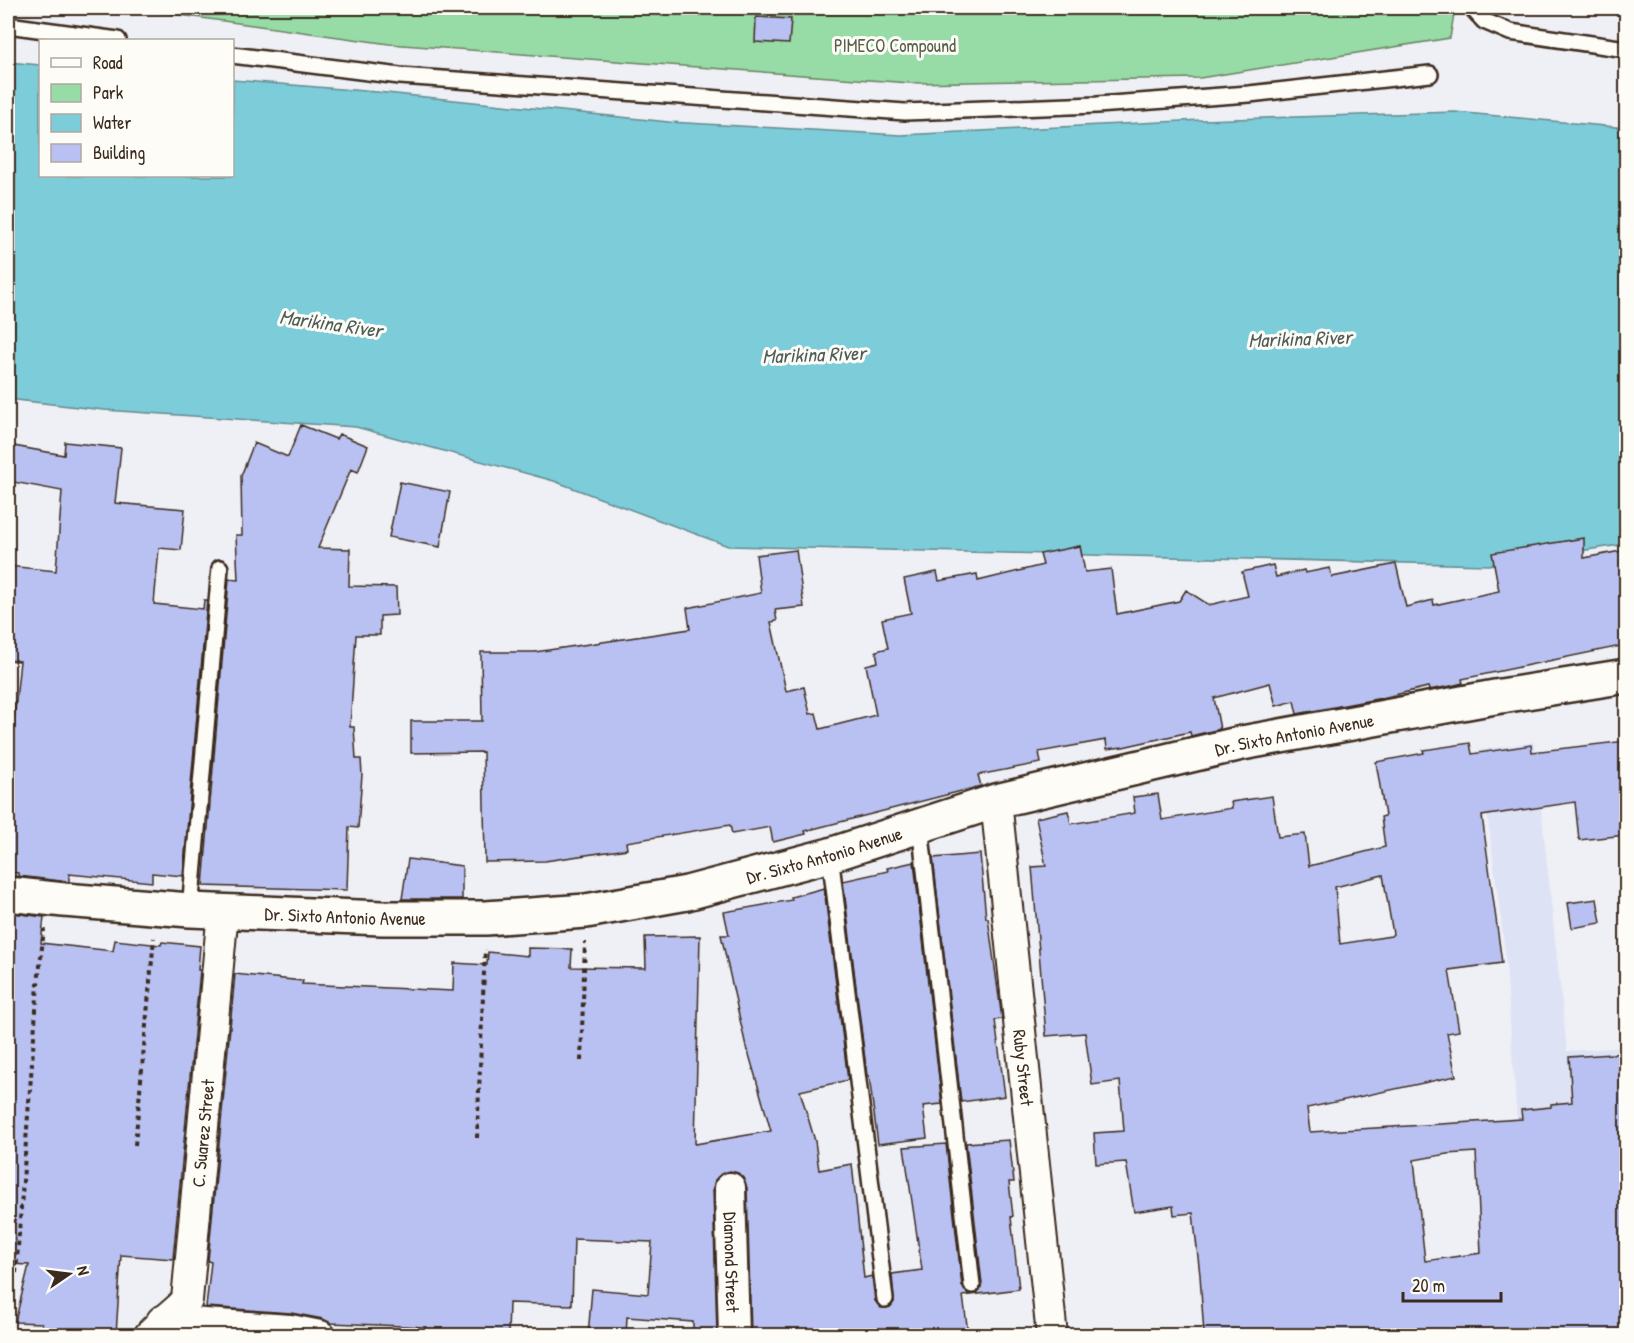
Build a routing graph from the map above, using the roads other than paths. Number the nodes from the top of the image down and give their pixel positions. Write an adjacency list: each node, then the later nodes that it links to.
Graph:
1 (1472, 8): 4 (lane)
2 (8, 25): 3 (lane)
3 (111, 39)
4 (1626, 50)
5 (234, 55): 6 (lane)
6 (1430, 74)
7 (220, 568): 13 (lane)
8 (1626, 676): 9 (main road, Dr. Sixto Antonio Avenue)
9 (996, 801): 10 (main road, Dr. Sixto Antonio Avenue); 22 (street, Ruby Street)
10 (920, 826): 11 (main road, Dr. Sixto Antonio Avenue); 16 (lane)
11 (830, 855): 14 (main road, Dr. Sixto Antonio Avenue); 17 (lane)
12 (8, 894): 13 (main road, Dr. Sixto Antonio Avenue)
13 (190, 910): 14 (main road, Dr. Sixto Antonio Avenue)
14 (223, 911): 18 (street, C. Suarez Street)
15 (730, 1188): 21 (street, Diamond Street)
16 (972, 1285)
17 (885, 1299)
18 (156, 1328): 19 (street)
19 (290, 1333): 20 (street)
20 (320, 1335)
21 (734, 1335)
22 (1052, 1335)

